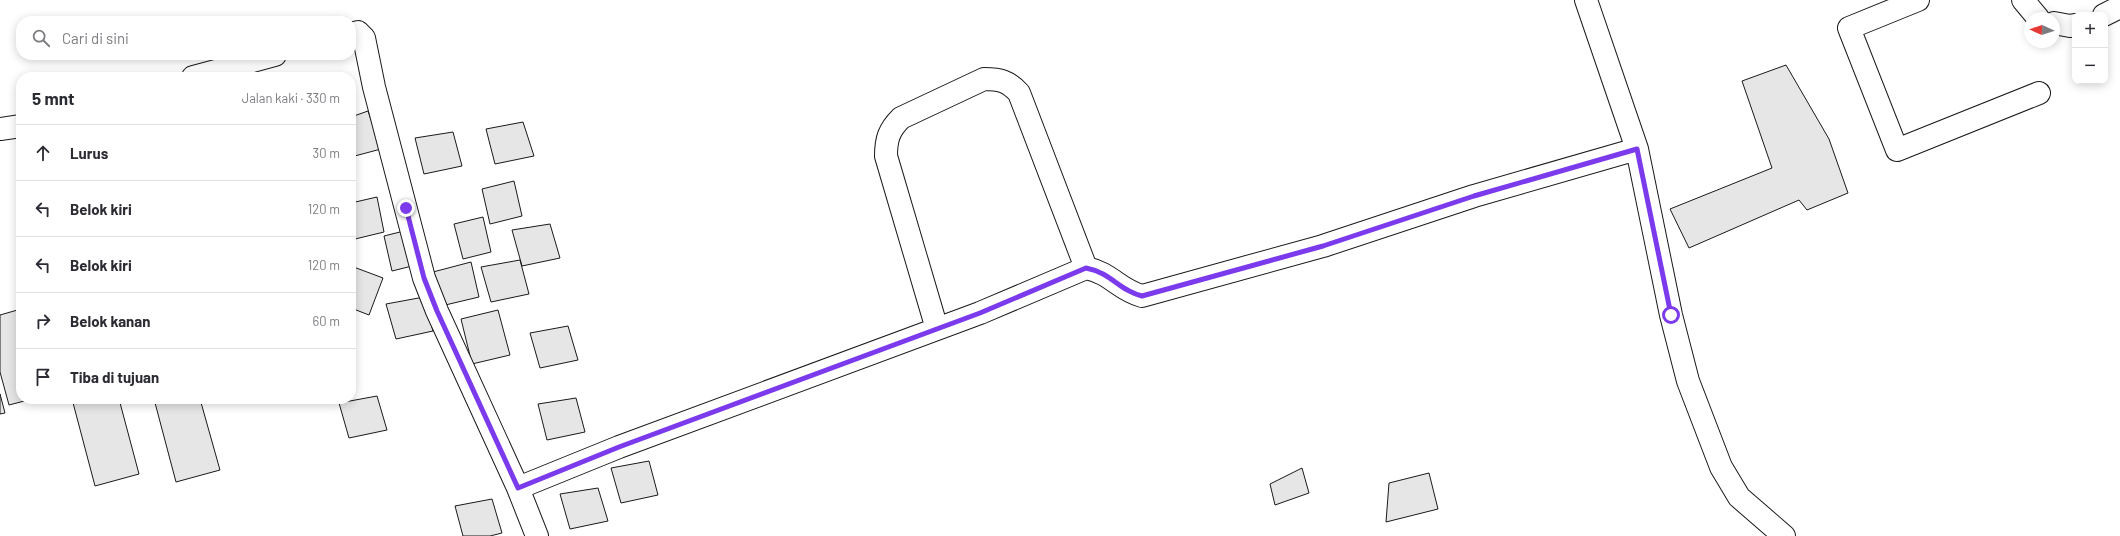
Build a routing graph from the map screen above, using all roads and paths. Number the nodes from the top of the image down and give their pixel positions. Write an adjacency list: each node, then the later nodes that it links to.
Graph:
1 (1586, 0): 15 (street)
2 (1918, 0): 12 (street)
3 (2023, 0): 5 (street)
4 (2120, 7): 6 (street)
5 (2033, 12)
6 (2108, 13)
7 (2060, 24): 8 (street)
8 (2072, 26)
9 (356, 33): 18 (street)
10 (256, 60): 11 (street)
11 (212, 72)
12 (2039, 94)
13 (16, 127): 14 (street)
14 (0, 129)
15 (1637, 149): 16 (street); 20 (street)
16 (1086, 268): 17 (street); 17 (street)
17 (937, 330): 18 (street)
18 (518, 488): 19 (street)
19 (537, 536)
20 (1784, 536)

